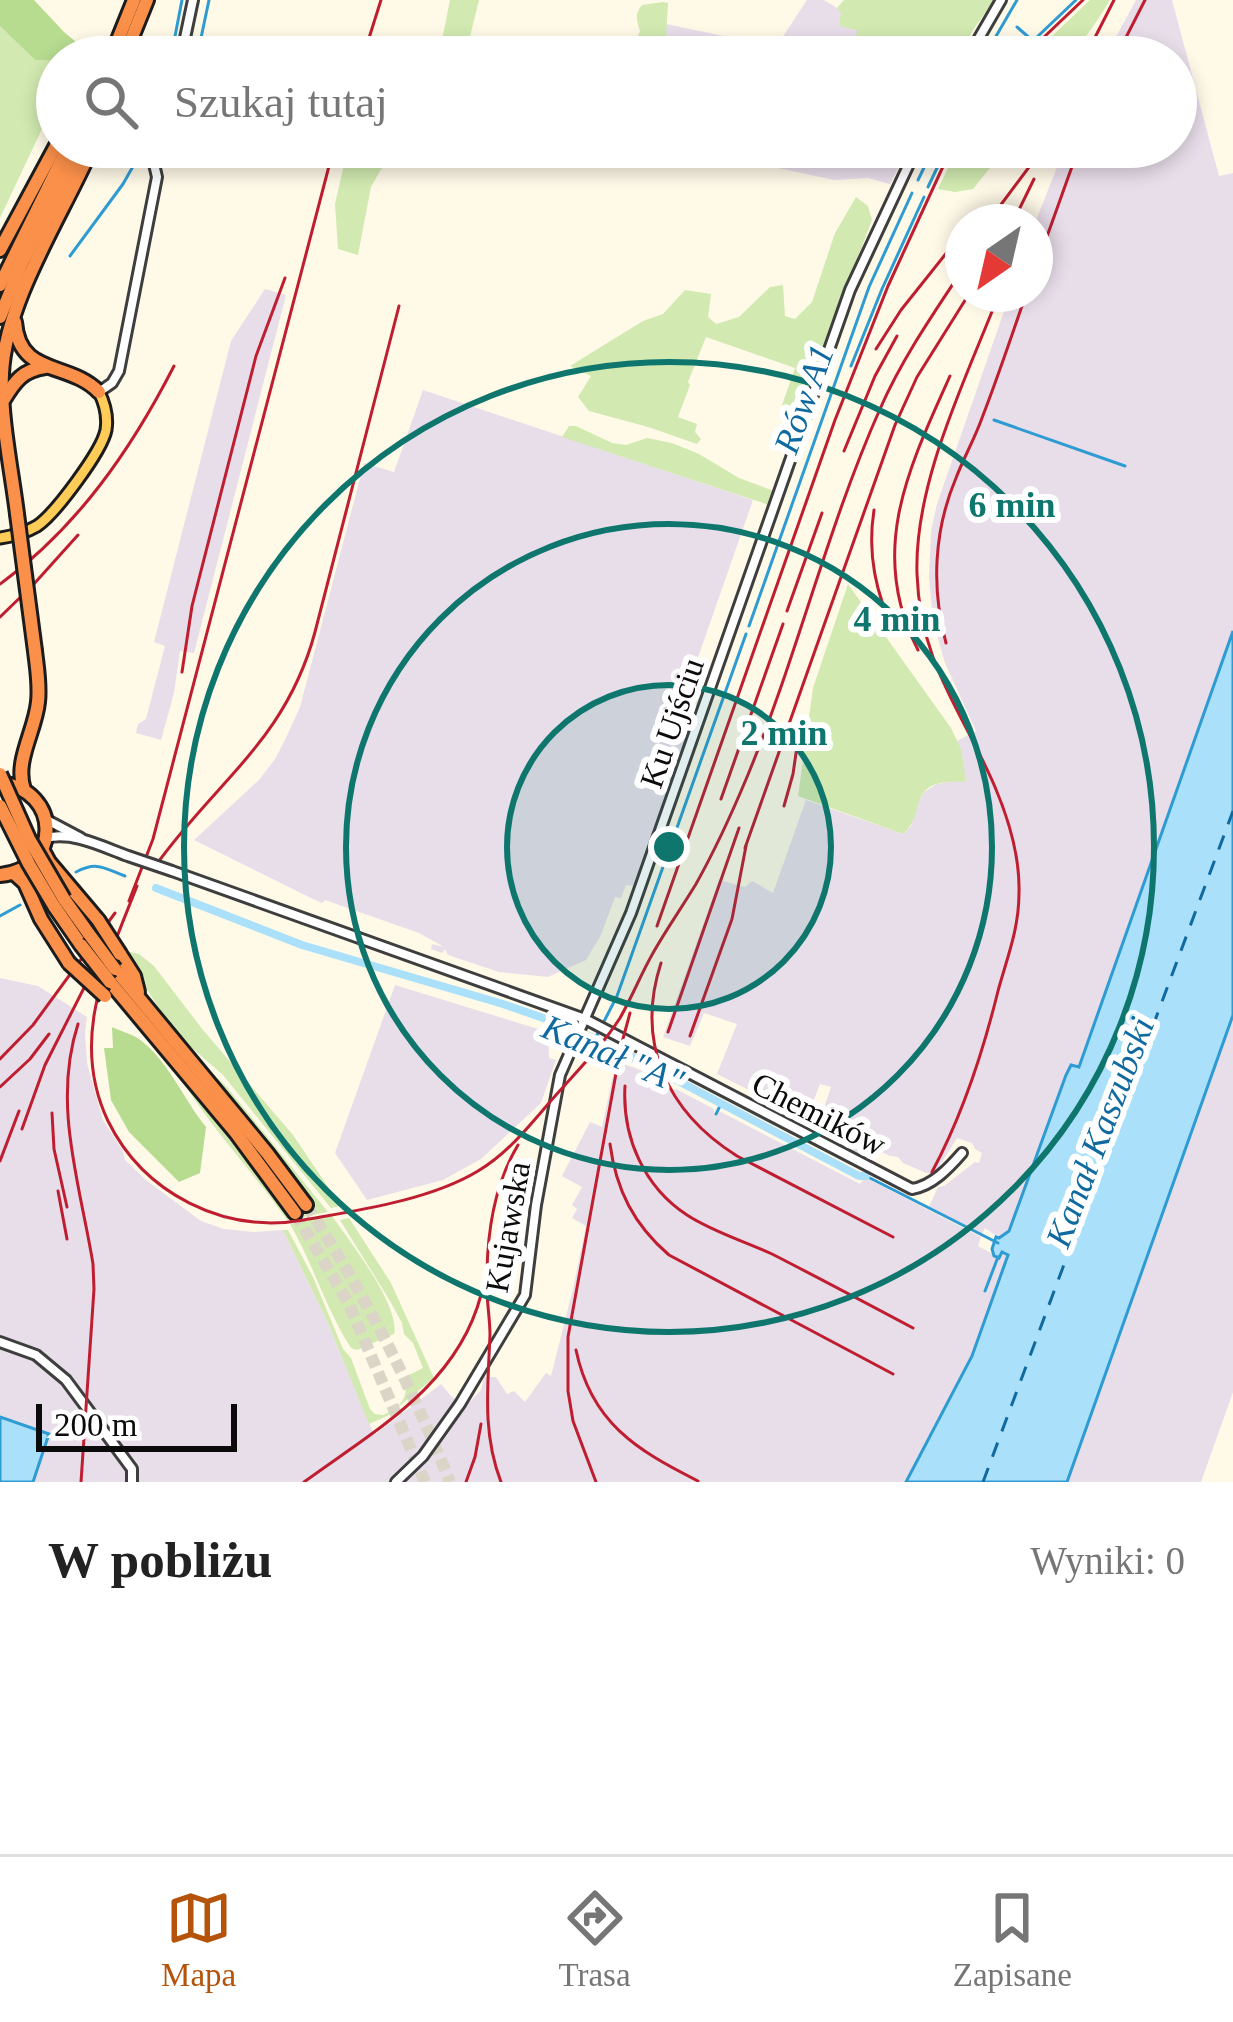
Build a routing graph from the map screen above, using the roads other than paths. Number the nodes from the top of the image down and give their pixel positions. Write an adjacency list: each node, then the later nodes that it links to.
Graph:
1 (134, 0): 5 (highway)
2 (147, 0): 6 (highway)
3 (193, 0): 7 (street)
4 (1001, 0): 8 (street)
5 (119, 36)
6 (132, 36)
7 (185, 36)
8 (980, 36)
9 (44, 168): 15 (highway)
10 (58, 168): 16 (highway)
11 (70, 168): 17 (highway)
12 (81, 168): 17 (highway)
13 (155, 168): 19 (street)
14 (907, 168): 32 (street, Ku Ujściu)
15 (0, 250)
16 (0, 285)
17 (7, 316): 18 (highway); 20 (highway)
18 (45, 367): 19 (highway); 20 (highway)
19 (99, 392): 21 (main road)
20 (3, 400): 24 (highway, bridge)
21 (0, 538)
22 (0, 774): 30 (highway, bridge)
23 (0, 783): 24 (highway)
24 (24, 790): 26 (highway)
25 (0, 806): 30 (highway, bridge)
26 (46, 819): 27 (street); 28 (highway)
27 (82, 839): 28 (street); 32 (street, bridge)
28 (45, 843): 29 (highway); 31 (highway, bridge)
29 (7, 874): 31 (highway, bridge)
30 (59, 902): 31 (highway, bridge)
31 (112, 975): 31 (highway)
32 (581, 1027): 33 (street, Chemików); 36 (street, Kujawska)
33 (962, 1153)
34 (0, 1342): 35 (street)
35 (133, 1482)
36 (396, 1482)

